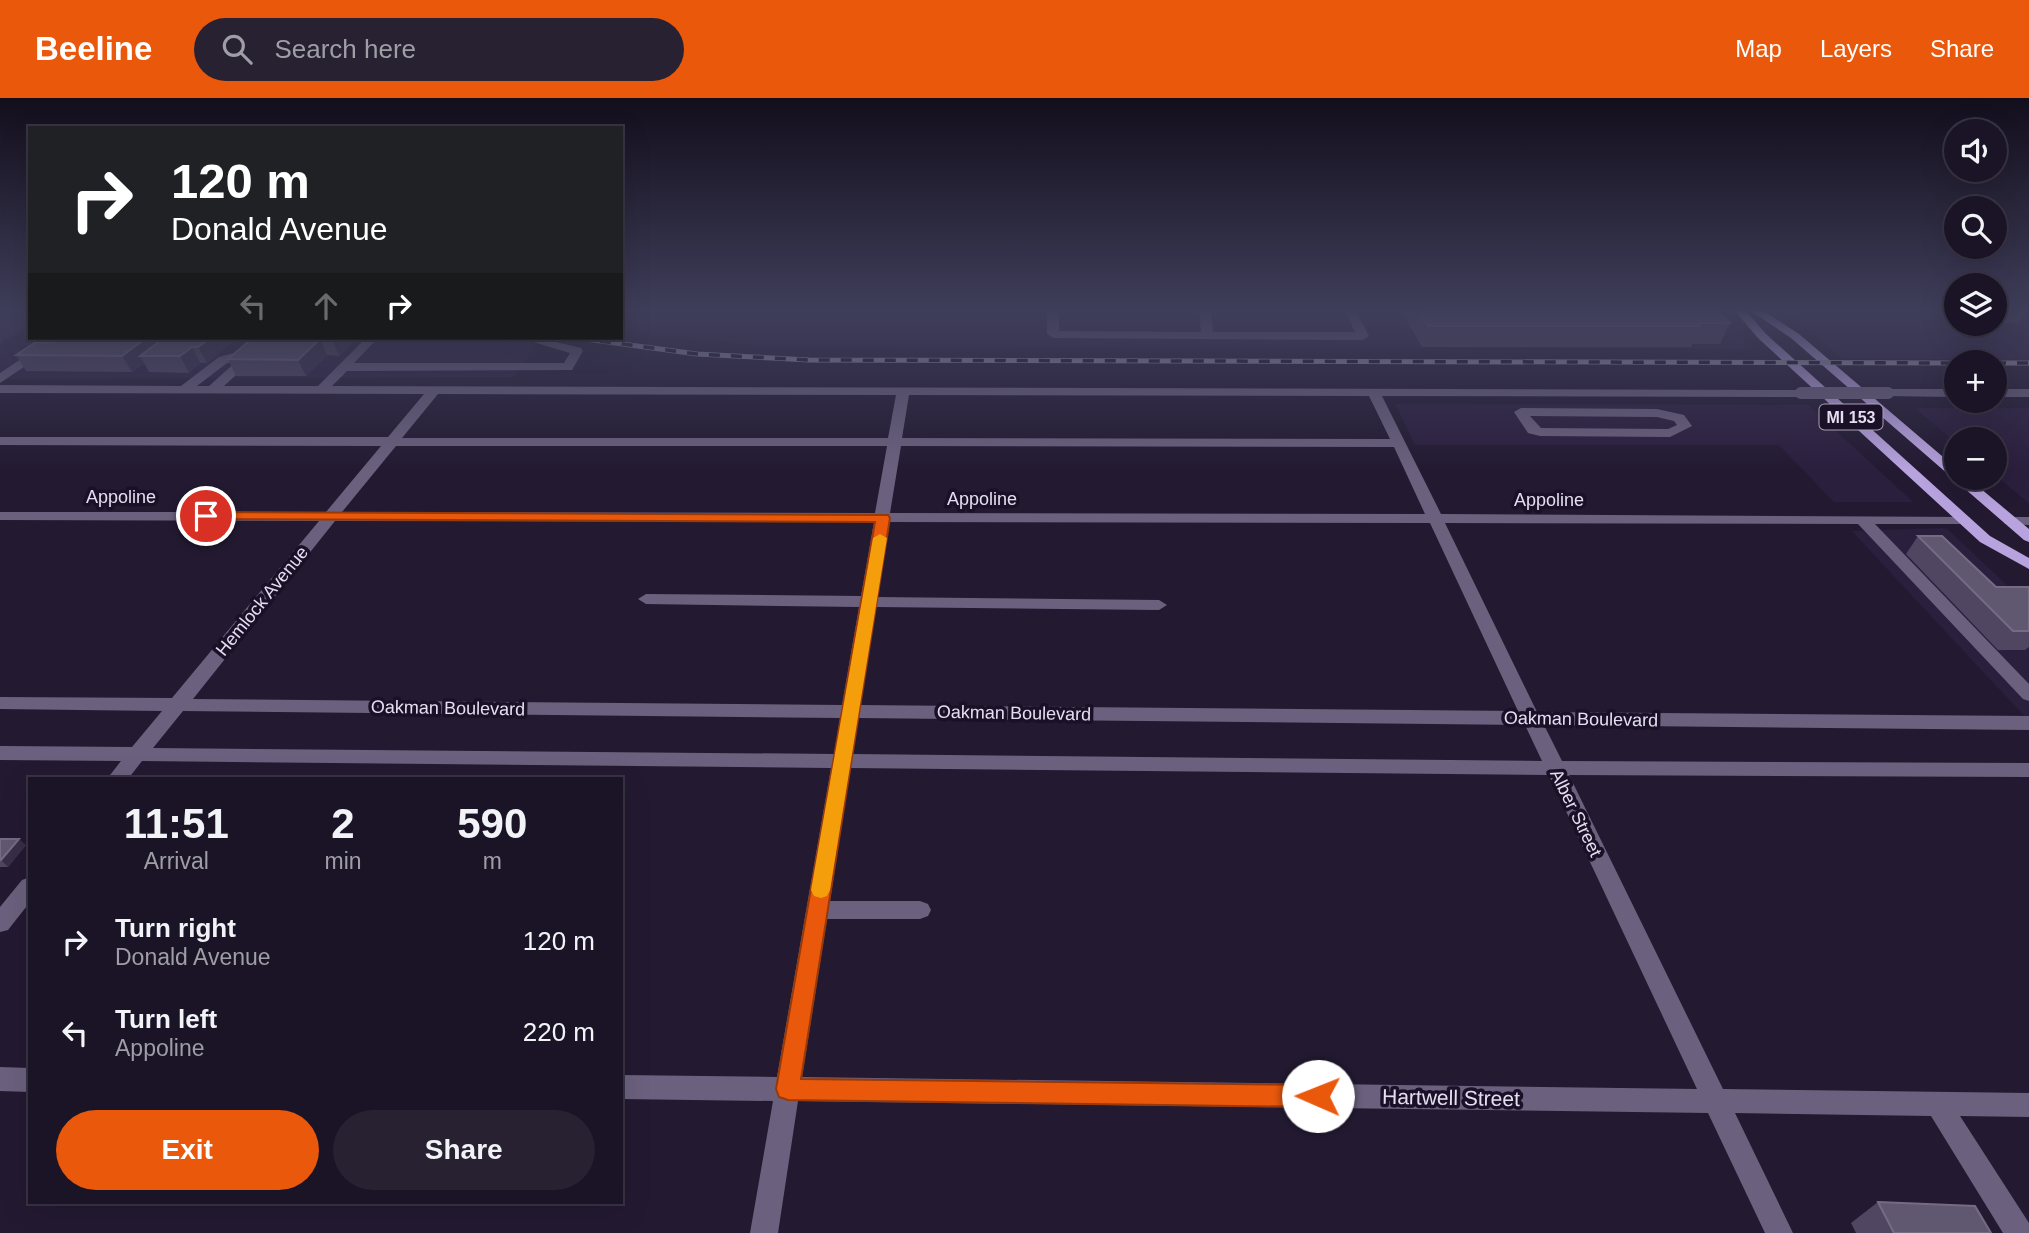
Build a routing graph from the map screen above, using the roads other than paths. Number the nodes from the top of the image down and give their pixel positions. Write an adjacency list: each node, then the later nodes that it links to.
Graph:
1 (22, 364): 10 (street)
2 (218, 364): 12 (street)
3 (241, 364): 13 (street)
4 (347, 364): 8 (street)
5 (570, 364): 9 (street)
6 (1793, 364): 35 (main road, MI 153)
7 (1828, 364): 28 (main road, MI 153)
8 (344, 367): 9 (street); 14 (street)
9 (568, 367): 16 (street)
10 (0, 379)
11 (0, 389): 12 (street)
12 (185, 389): 13 (street)
13 (213, 389): 14 (street)
14 (321, 390): 15 (street)
15 (434, 390): 16 (street); 25 (street, Hemlock Avenue)
16 (554, 390): 17 (street)
17 (903, 391): 18 (street); 26 (street)
18 (1374, 392): 19 (street); 27 (street, Alber Street)
19 (1506, 392): 20 (street, bridge); 23 (street)
20 (1944, 393)
21 (2007, 393): 22 (street)
22 (2029, 393)
23 (1521, 412): 23 (street)
24 (0, 441): 25 (street)
25 (392, 442): 26 (street); 31 (street, Hemlock Avenue)
26 (895, 443): 27 (street); 32 (street)
27 (1398, 443): 33 (street, Alber Street)
28 (1944, 464)
29 (1974, 490): 36 (main road, MI 153)
30 (0, 516): 31 (street, Appoline)
31 (330, 517): 32 (street, Appoline); 45 (street, Hemlock Avenue)
32 (883, 518): 33 (street, Appoline); 41 (street)
33 (1434, 519): 34 (street, Appoline); 47 (street, Alber Street)
34 (1862, 520): 35 (street, Appoline); 43 (street)
35 (1964, 520): 39 (main road, MI 153)
36 (2010, 521): 37 (street); 38 (main road, MI 153)
37 (2029, 521)
38 (2029, 537)
39 (2029, 564)
40 (646, 599): 41 (street)
41 (869, 601): 42 (street); 46 (street)
42 (1159, 605)
43 (2029, 695)
44 (0, 703): 45 (street, Oakman Boulevard)
45 (177, 705): 46 (street, Oakman Boulevard); 50 (street, Hemlock Avenue)
46 (850, 712): 47 (street, Oakman Boulevard); 51 (street)
47 (1530, 718): 48 (street, Oakman Boulevard); 52 (street, Alber Street)
48 (2029, 723)
49 (0, 753): 50 (street)
50 (137, 754): 51 (street); 54 (street, Hemlock Avenue)
51 (841, 761): 52 (street); 56 (street)
52 (1555, 768): 53 (street); 63 (street, Alber Street)
53 (2029, 770)
54 (119, 777)
55 (23, 904): 58 (street)
56 (817, 911): 57 (street); 62 (street)
57 (920, 911)
58 (0, 923)
59 (0, 1079): 60 (street)
60 (28, 1080)
61 (623, 1087): 62 (street, Hartwell Street)
62 (788, 1089): 63 (street, Hartwell Street); 66 (street)
63 (1715, 1101): 64 (street, Hartwell Street); 67 (street, Alber Street)
64 (1938, 1104): 65 (street, Hartwell Street); 68 (street)
65 (2029, 1105)
66 (764, 1233)
67 (1779, 1233)
68 (2020, 1233)

